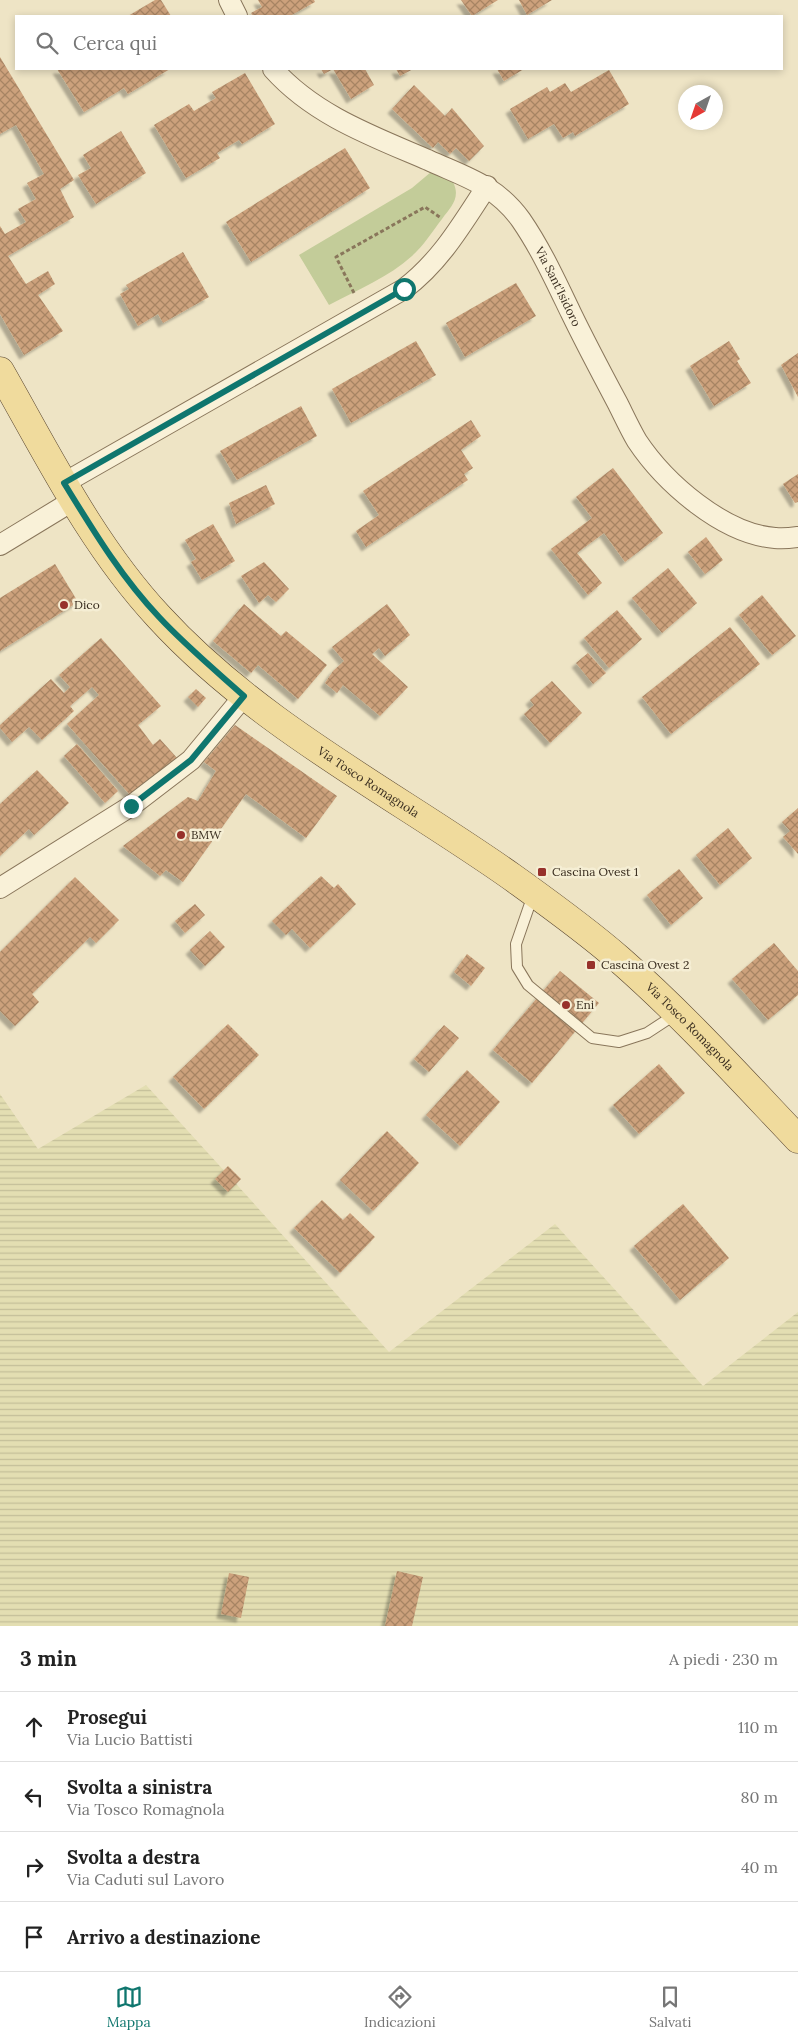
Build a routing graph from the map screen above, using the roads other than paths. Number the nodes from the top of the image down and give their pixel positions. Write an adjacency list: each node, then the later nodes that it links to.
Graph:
1 (229, 0): 2 (street)
2 (236, 15)
3 (274, 70): 4 (street, Via Sant'Isidoro)
4 (487, 186): 6 (street); 7 (street, Via Sant'Isidoro)
5 (0, 371): 6 (main road, Via Tosco Romagnola)
6 (69, 492): 8 (street); 9 (main road, Via Tosco Romagnola)
7 (798, 538)
8 (0, 545)
9 (244, 696): 10 (street); 11 (main road, Via Tosco Romagnola)
10 (0, 888)
11 (534, 894): 12 (main road, Via Tosco Romagnola); 12 (lane)
12 (676, 1013): 13 (main road, Via Tosco Romagnola)
13 (798, 1139)

